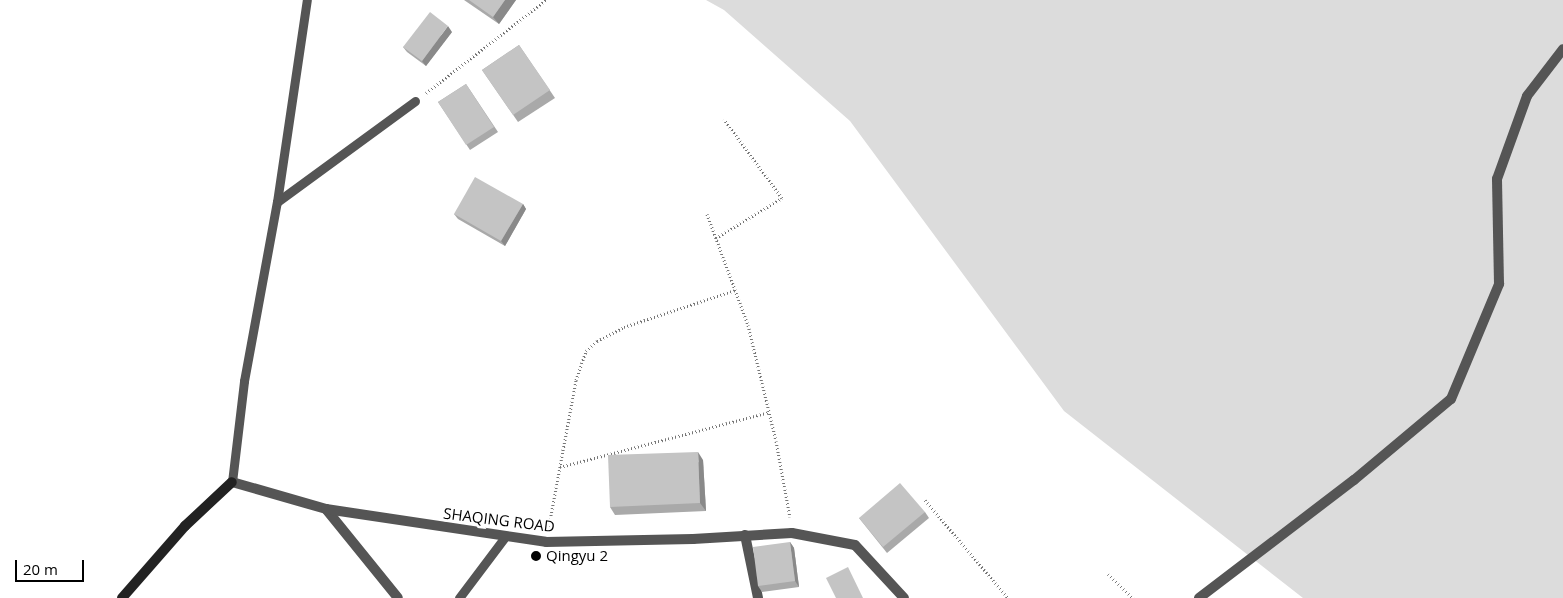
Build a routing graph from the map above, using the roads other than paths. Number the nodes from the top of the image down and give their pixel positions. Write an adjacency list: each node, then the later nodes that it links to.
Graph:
1 (307, 0): 4 (lane)
2 (1563, 49): 14 (street)
3 (415, 101): 4 (lane)
4 (277, 202): 5 (lane)
5 (232, 482): 6 (street, SHAQING ROAD); 9 (main road)
6 (326, 510): 8 (street, SHAQING ROAD); 10 (street)
7 (745, 535): 8 (street, SHAQING ROAD); 12 (street); 13 (street, SHAQING ROAD)
8 (505, 538): 11 (lane)
9 (122, 598)
10 (398, 598)
11 (459, 598)
12 (758, 598)
13 (904, 598)
14 (1199, 598)

